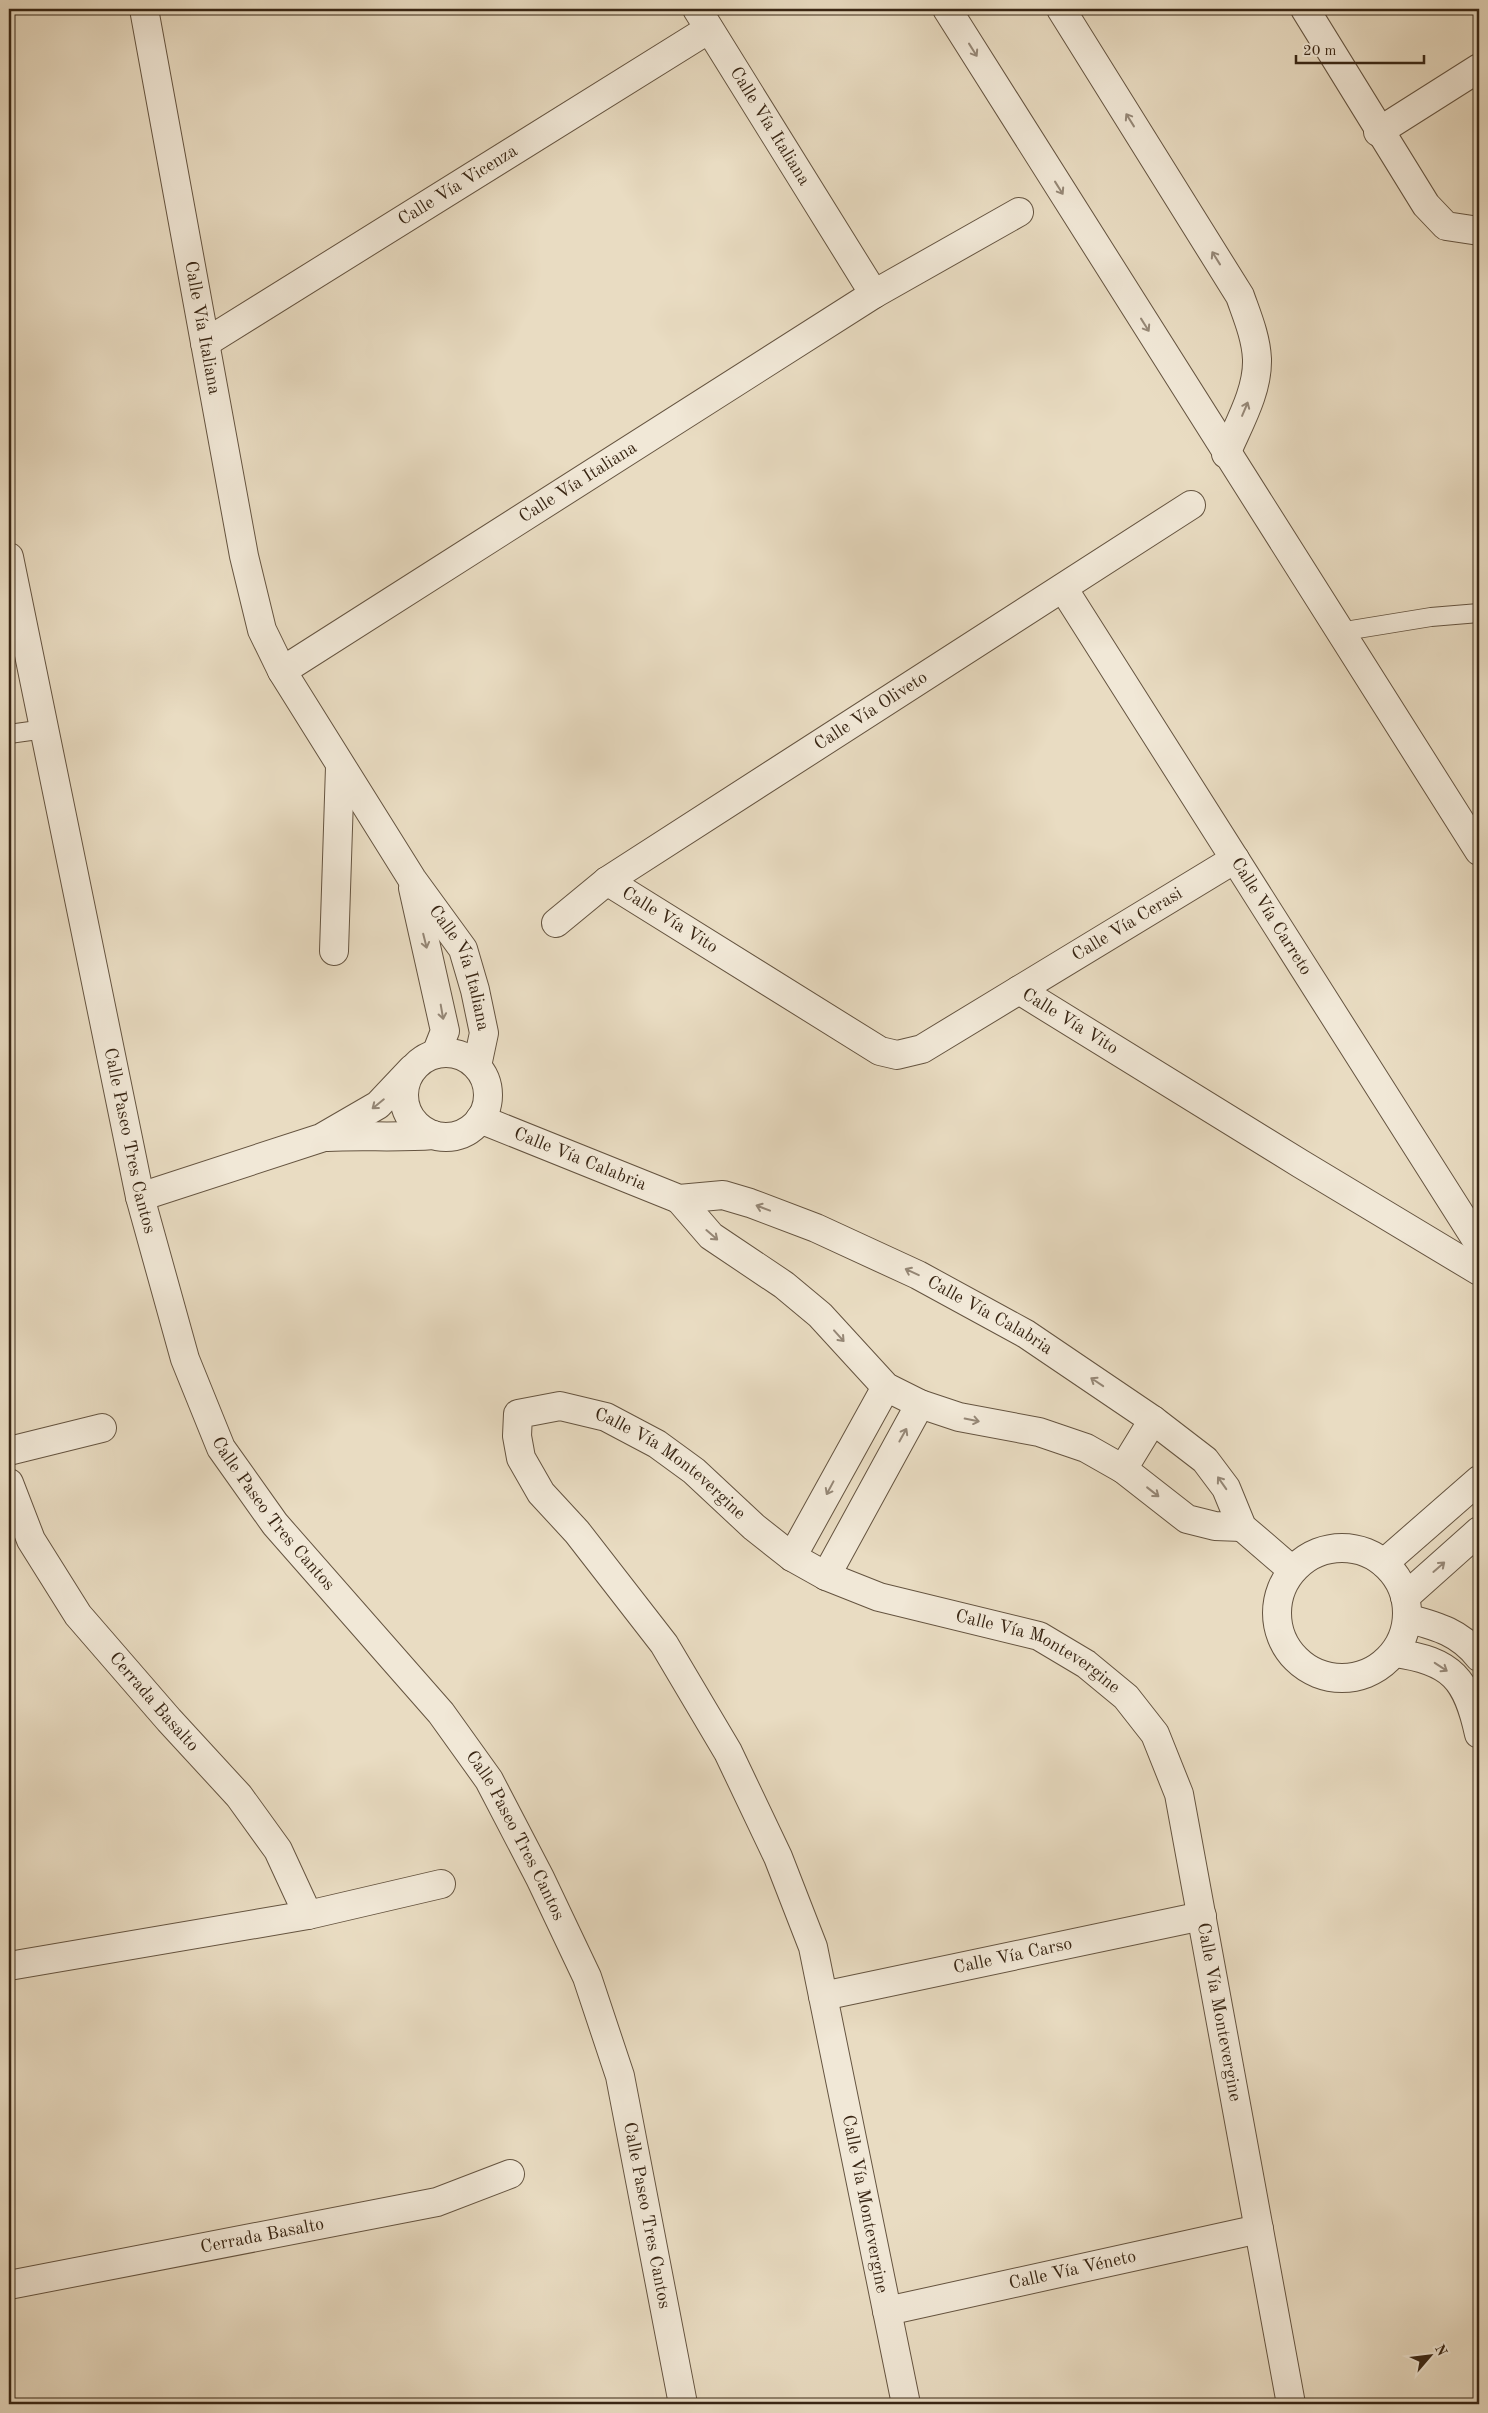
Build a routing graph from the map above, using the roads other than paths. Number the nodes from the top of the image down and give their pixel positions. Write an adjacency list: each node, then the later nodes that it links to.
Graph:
1 (144, 9): 11 (street, Calle Vía Italiana)
2 (947, 9): 12 (street, one-way to 12)
3 (1061, 9): 12 (street, one-way to 3)
4 (1305, 9): 7 (street)
5 (703, 19): 10 (street, Calle Vía Italiana); 11 (street, Calle Vía Vicenza)
6 (1479, 68): 7 (street)
7 (1378, 132): 9 (street)
8 (1019, 212): 10 (street, Calle Vía Italiana)
9 (1479, 231)
10 (874, 294): 19 (street, Calle Vía Italiana)
11 (205, 343): 19 (street, Calle Vía Italiana)
12 (1226, 454): 18 (street)
13 (1191, 505): 15 (street, Calle Vía Oliveto)
14 (9, 557): 17 (street, Calle Paseo Tres Cantos)
15 (1063, 588): 24 (street, Calle Vía Carreto); 26 (street, Calle Vía Oliveto)
16 (1479, 614): 18 (lane)
17 (15, 620): 20 (street, Calle Paseo Tres Cantos)
18 (1339, 632): 23 (street)
19 (282, 671): 22 (street, Calle Vía Italiana)
20 (45, 729): 21 (lane); 36 (street, Calle Paseo Tres Cantos)
21 (9, 734)
22 (340, 767): 25 (street, Calle Vía Italiana); 28 (street)
23 (1478, 847)
24 (1235, 859): 29 (street, Calle Vía Cerasi); 38 (street, Calle Vía Carreto)
25 (412, 880): 30 (street, Calle Vía Italiana, one-way to 30); 31 (street, Calle Vía Italiana)
26 (607, 881): 27 (street, Calle Vía Oliveto); 29 (street, Calle Vía Vito)
27 (556, 923)
28 (334, 951)
29 (1019, 990): 39 (street, Calle Vía Vito)
30 (436, 1054): 31 (street); 32 (street)
31 (477, 1066): 33 (street)
32 (412, 1069): 34 (street); 35 (street, one-way to 35)
33 (480, 1118): 34 (street); 37 (street, Calle Vía Calabria)
34 (433, 1135): 35 (street)
35 (321, 1138): 36 (street)
36 (140, 1197): 67 (street, Calle Paseo Tres Cantos)
37 (679, 1199): 40 (street, Calle Vía Calabria, one-way to 40); 42 (street, Calle Vía Calabria, one-way to 37)
38 (1479, 1244)
39 (1479, 1271)
40 (886, 1387): 41 (street, Calle Vía Calabria); 50 (street, one-way to 50)
41 (920, 1404): 45 (street, Calle Vía Calabria, one-way to 45); 53 (street, one-way to 41)
42 (1153, 1420): 45 (street); 48 (street, Calle Vía Calabria, one-way to 42)
43 (102, 1428): 44 (street)
44 (9, 1451)
45 (1123, 1469): 48 (street, Calle Vía Calabria, one-way to 48)
46 (1479, 1480): 51 (street)
47 (9, 1483): 59 (street, Cerrada Basalto)
48 (1242, 1527): 52 (street, Calle Vía Calabria)
49 (1479, 1531): 54 (street, one-way to 49)
50 (792, 1557): 53 (street, Calle Vía Montevergine); 62 (street, Calle Vía Montevergine)
51 (1384, 1563): 52 (street); 54 (street)
52 (1292, 1570): 55 (street)
53 (826, 1576): 60 (street, Calle Vía Montevergine)
54 (1406, 1607): 55 (street); 56 (street)
55 (1395, 1653): 57 (street, one-way to 57)
56 (1479, 1657)
57 (1479, 1734)
58 (442, 1884): 59 (street)
59 (308, 1915): 61 (street)
60 (1202, 1916): 62 (street, Calle Vía Carso); 64 (street, Calle Vía Montevergine)
61 (9, 1966)
62 (823, 1996): 66 (street, Calle Vía Montevergine)
63 (510, 2174): 65 (street, Cerrada Basalto)
64 (1259, 2229): 66 (street, Calle Vía Véneto); 69 (street, Calle Vía Montevergine)
65 (9, 2285)
66 (887, 2311): 68 (street, Calle Vía Montevergine)
67 (683, 2404)
68 (906, 2404)
69 (1291, 2404)

